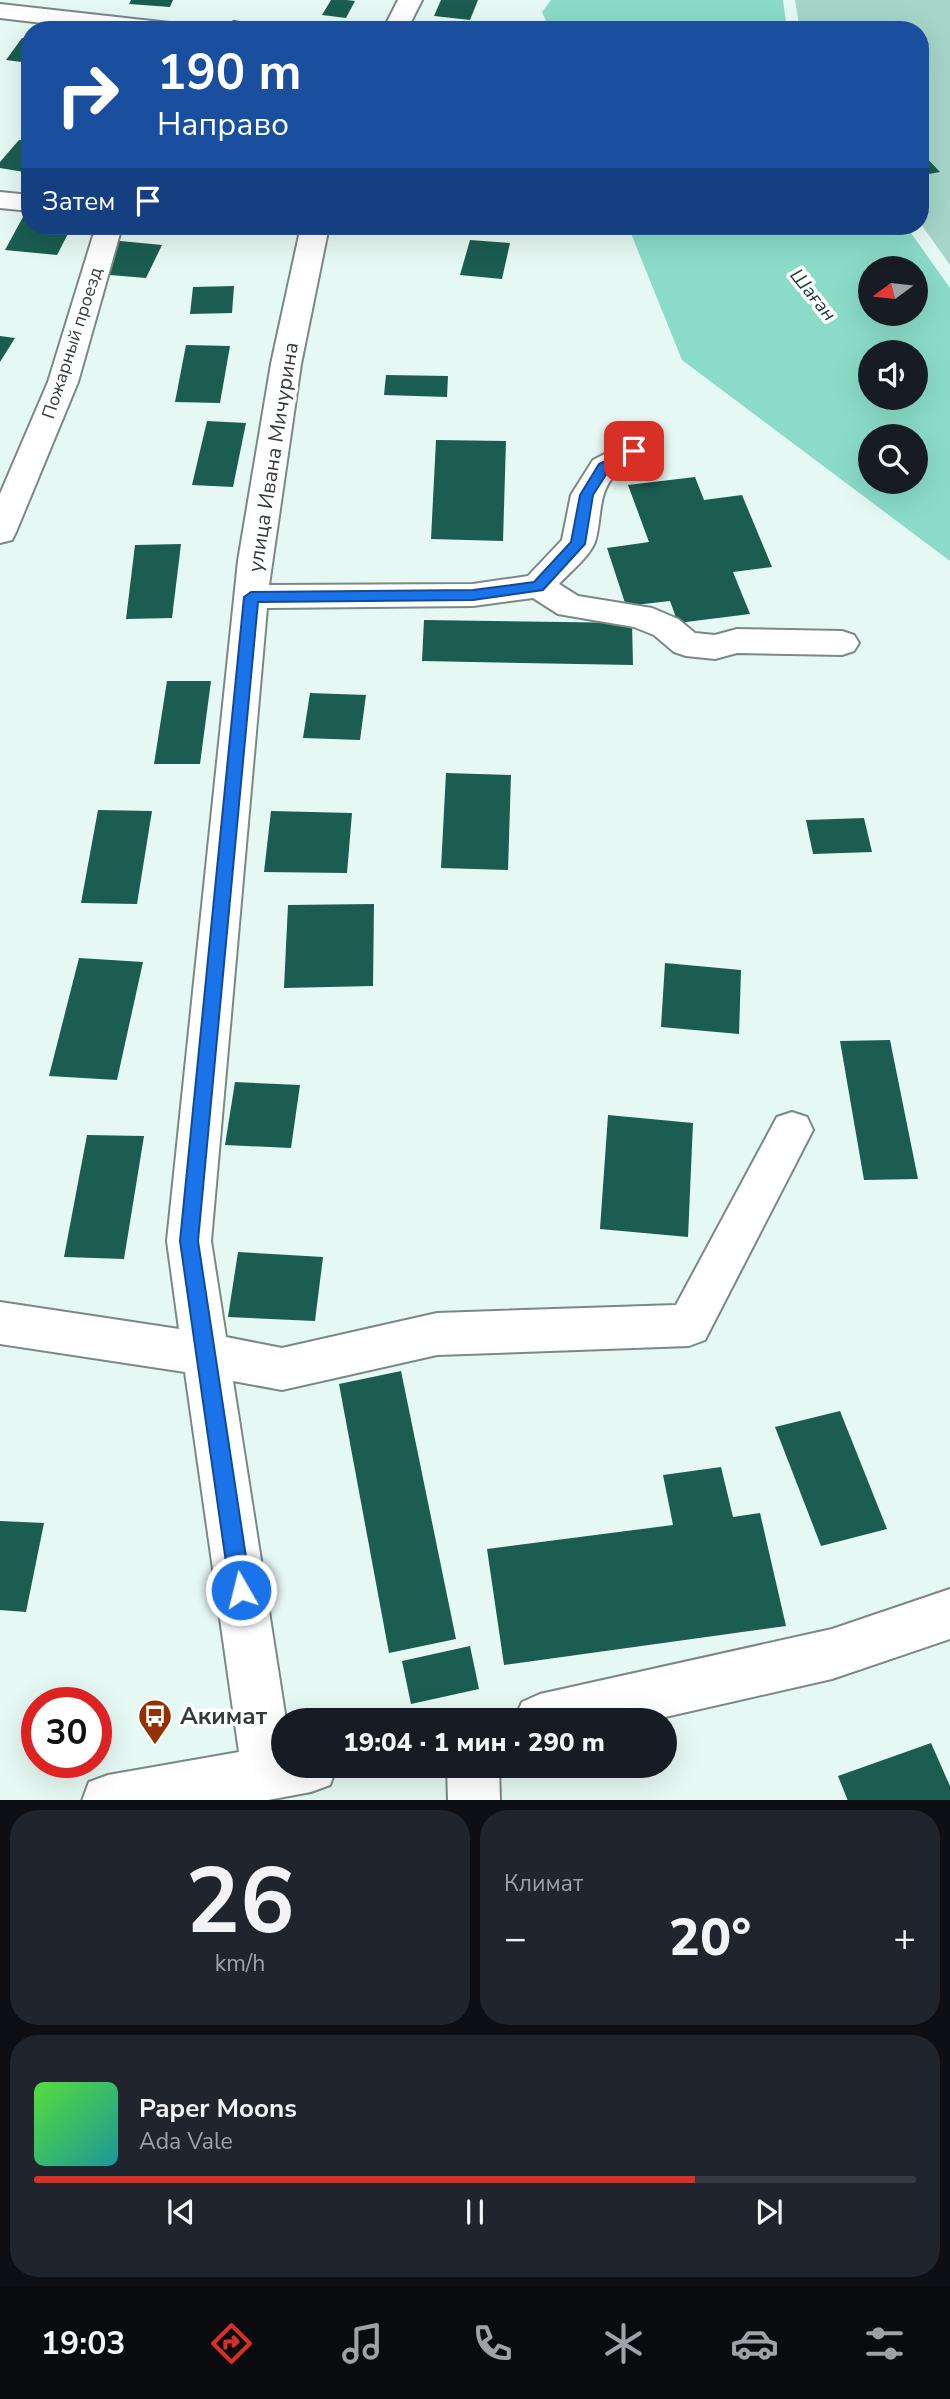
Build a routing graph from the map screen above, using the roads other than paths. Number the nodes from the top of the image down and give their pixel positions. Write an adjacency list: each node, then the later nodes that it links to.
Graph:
1 (410, 0): 4 (street)
2 (0, 11): 3 (street)
3 (94, 21)
4 (400, 21)
5 (0, 200): 6 (street)
6 (21, 202)
7 (106, 235): 10 (street, Пожарный проезд)
8 (312, 235): 12 (street, улица Ивана Мичурина)
9 (637, 439): 11 (street)
10 (0, 532)
11 (538, 586): 12 (street); 13 (street)
12 (251, 597): 16 (street, улица Ивана Мичурина)
13 (842, 643)
14 (792, 1130): 16 (street)
15 (0, 1322): 16 (street)
16 (205, 1354): 18 (street, улица Ивана Мичурина)
17 (950, 1614): 19 (street)
18 (277, 1708)
19 (593, 1708)
20 (271, 1773): 22 (street)
21 (473, 1778): 23 (street)
22 (114, 1800)
23 (474, 1800)

